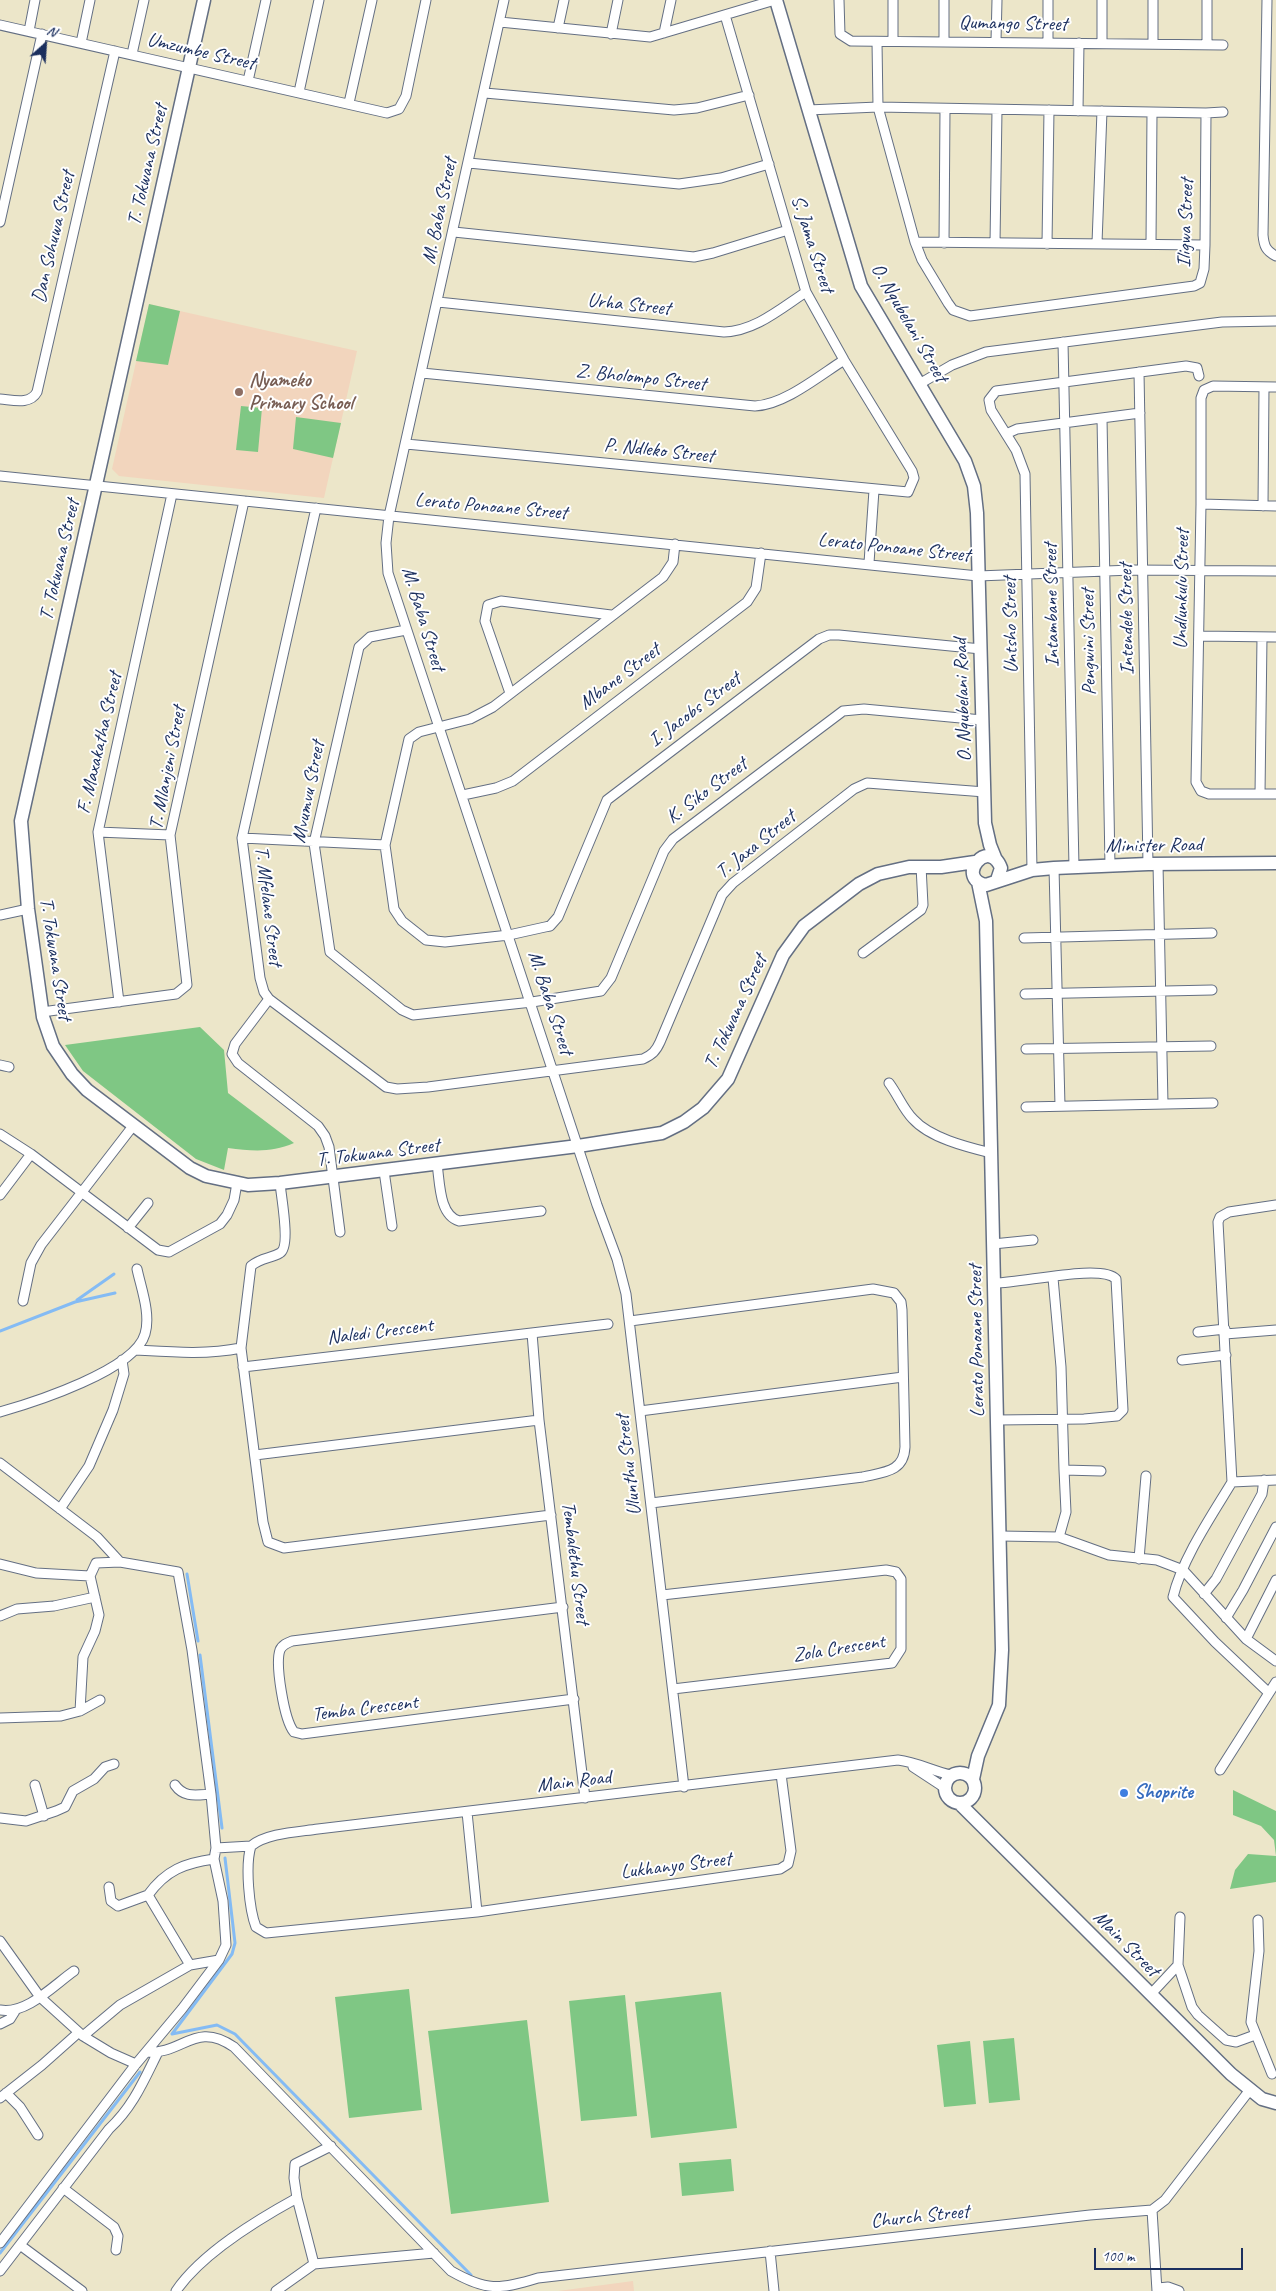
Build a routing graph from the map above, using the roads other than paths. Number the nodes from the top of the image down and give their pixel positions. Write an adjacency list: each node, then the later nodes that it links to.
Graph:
1 (35, 0): 27 (street)
2 (90, 0): 36 (street)
3 (144, 0): 44 (street)
4 (204, 0): 45 (street, T. Tokwana Street)
5 (266, 0): 46 (street)
6 (319, 0): 47 (street)
7 (372, 0): 50 (street)
8 (426, 0): 50 (street, Umzumbe Street)
9 (504, 0): 24 (street, M. Baba Street)
10 (564, 0): 26 (street)
11 (618, 0): 30 (street)
12 (671, 0): 28 (street)
13 (776, 0): 23 (street); 53 (street, O. Nqubelani Street)
14 (839, 0): 34 (street, Qumango Street)
15 (893, 0): 32 (street)
16 (944, 0): 31 (street)
17 (997, 0): 33 (street)
18 (1048, 0): 35 (street)
19 (1102, 0): 38 (street)
20 (1153, 0): 39 (street)
21 (1207, 0): 40 (street)
22 (1267, 0): 42 (street)
23 (725, 15): 28 (street); 49 (street, S. Jama Street)
24 (500, 22): 26 (street); 48 (street, M. Baba Street)
25 (0, 25): 27 (street, Umzumbe Street)
26 (558, 28): 30 (street)
27 (29, 31): 29 (street, Umzumbe Street)
28 (664, 33): 30 (street)
29 (42, 34): 36 (street, Umzumbe Street); 63 (street)
30 (611, 34)
31 (944, 40): 32 (street, Qumango Street); 33 (street, Qumango Street)
32 (893, 41): 34 (street, Qumango Street)
33 (996, 41): 35 (street, Qumango Street)
34 (877, 42): 51 (street, Iligwa Street)
35 (1048, 42): 37 (street, Qumango Street)
36 (81, 43): 43 (street, Umzumbe Street)
37 (1078, 43): 38 (street, Qumango Street); 56 (street)
38 (1102, 43): 39 (street, Qumango Street)
39 (1153, 44): 40 (street, Qumango Street)
40 (1207, 45): 41 (street, Qumango Street)
41 (1223, 45)
42 (1272, 46): 73 (street)
43 (115, 50): 44 (street, Umzumbe Street); 86 (street, Dan Sohuwa Street)
44 (132, 54): 45 (street, Umzumbe Street)
45 (188, 68): 46 (street, Umzumbe Street); 93 (street, T. Tokwana Street)
46 (248, 81): 47 (street, Umzumbe Street)
47 (299, 92): 50 (street, Umzumbe Street)
48 (485, 93): 49 (street); 61 (street, M. Baba Street)
49 (749, 95): 62 (street, S. Jama Street)
50 (348, 103)
51 (878, 107): 52 (street); 53 (street); 66 (street, Iligwa Street)
52 (945, 109): 54 (street); 68 (street)
53 (808, 110): 83 (street, O. Nqubelani Street)
54 (997, 110): 55 (street); 69 (street)
55 (1049, 110): 56 (street); 71 (street)
56 (1078, 111): 57 (street)
57 (1102, 111): 58 (street); 67 (street)
58 (1152, 112): 60 (street); 70 (street)
59 (1223, 112): 60 (street)
60 (1206, 113): 72 (street, Iligwa Street)
61 (469, 164): 62 (street); 65 (street, M. Baba Street)
62 (769, 164): 64 (street, S. Jama Street)
63 (0, 222)
64 (788, 230): 65 (street); 74 (street, S. Jama Street)
65 (454, 232): 75 (street, M. Baba Street)
66 (915, 242): 68 (street); 72 (street, Iligwa Street)
67 (1098, 242): 70 (street); 71 (street)
68 (944, 243): 69 (street)
69 (995, 243): 71 (street)
70 (1151, 243): 72 (street)
71 (1047, 244)
72 (1205, 245)
73 (1276, 256)
74 (806, 292): 75 (street, Urha Street); 78 (street, S. Jama Street)
75 (438, 302): 80 (street, M. Baba Street)
76 (1276, 321): 77 (street)
77 (1063, 342): 82 (street, Intambane Street); 83 (street)
78 (844, 360): 80 (street, Z. Bholompo Street); 95 (street, S. Jama Street)
79 (1139, 372): 81 (street); 82 (street); 87 (street, Intendele Street)
80 (422, 373): 91 (street, M. Baba Street)
81 (1199, 376)
82 (1064, 382): 89 (street, Intambane Street); 90 (street, Untsho Street)
83 (921, 383): 112 (street, O. Nqubelani Street)
84 (1264, 387): 85 (street); 98 (street, Undlunkulu Street); 99 (street)
85 (1276, 387)
86 (0, 399)
87 (1140, 414): 88 (street); 107 (street, Intendele Street)
88 (1102, 418): 89 (street); 106 (street, Pengwini Street)
89 (1065, 424): 90 (street); 110 (street, Intambane Street)
90 (1006, 434): 111 (street, Untsho Street)
91 (406, 444): 94 (street, P. Ndleko Street); 102 (street, M. Baba Street)
92 (0, 476): 93 (street, Lerato Ponoane Street)
93 (96, 486): 96 (street, Lerato Ponoane Street); 144 (street, T. Tokwana Street)
94 (874, 490): 95 (street, P. Ndleko Street); 105 (street)
95 (908, 492)
96 (172, 494): 97 (street, Lerato Ponoane Street); 127 (street, F. Maxakatha Street)
97 (244, 501): 101 (street, Lerato Ponoane Street); 128 (street, T. Mlanjeni Street)
98 (1201, 504): 99 (street); 108 (street, Undlunkulu Street)
99 (1263, 506): 100 (street)
100 (1276, 506)
101 (316, 508): 102 (street, Lerato Ponoane Street); 129 (street, T. Mfelane Street)
102 (389, 516): 103 (street, Lerato Ponoane Street); 114 (street, M. Baba Street)
103 (675, 544): 104 (street, Lerato Ponoane Street); 113 (street)
104 (761, 553): 105 (street, Lerato Ponoane Street); 125 (street, Mbane Street)
105 (869, 563): 112 (street, Lerato Ponoane Street)
106 (1105, 571): 107 (street, Lerato Ponoane Street); 110 (street, Lerato Ponoane Street); 137 (street, Pengwini Street)
107 (1144, 571): 108 (street, Lerato Ponoane Street); 135 (street, Intendele Street)
108 (1199, 571): 109 (street, Lerato Ponoane Street); 115 (street, Undlunkulu Street)
109 (1276, 571)
110 (1068, 573): 111 (street, Lerato Ponoane Street); 140 (street, Intambane Street)
111 (1027, 574): 112 (street, Lerato Ponoane Street); 141 (street, Untsho Street)
112 (978, 576): 118 (street, O. Nqubelani Road)
113 (611, 615): 119 (street); 119 (street)
114 (406, 630): 121 (street, M. Baba Street); 130 (street, Mvumvu Street)
115 (1199, 636): 116 (street); 123 (street, Undlunkulu Street)
116 (1262, 637): 117 (street); 123 (street)
117 (1276, 637)
118 (980, 649): 120 (street, O. Nqubelani Road); 149 (street, I. Jacobs Street)
119 (510, 692): 121 (street)
120 (982, 720): 122 (street, O. Nqubelani Road); 159 (street, K. Siko Street)
121 (439, 726): 125 (street, M. Baba Street); 131 (street)
122 (985, 792): 126 (street, O. Nqubelani Road); 165 (street, T. Jaxa Street)
123 (1260, 794): 124 (street)
124 (1276, 794)
125 (463, 795): 149 (street, M. Baba Street)
126 (985, 823): 132 (street, O. Nqubelani Road); 133 (street, O. Nqubelani Road)
127 (98, 832): 128 (street); 158 (street, F. Maxakatha Street)
128 (170, 835): 158 (street, T. Mlanjeni Street)
129 (242, 838): 130 (street); 157 (street, T. Mfelane Street)
130 (314, 842): 131 (street); 159 (street, Mvumvu Street)
131 (385, 845): 149 (street, I. Jacobs Street)
132 (976, 861): 133 (street); 138 (street, T. Tokwana Street); 142 (street)
133 (997, 861): 141 (street, Minister Road); 143 (street)
134 (1276, 863): 135 (street, Minister Road)
135 (1153, 864): 137 (street, Minister Road); 148 (street, Intendele Street)
136 (921, 866): 138 (street, T. Tokwana Street); 152 (street); 173 (street, T. Tokwana Street)
137 (1110, 866): 140 (street, Minister Road)
138 (941, 867): 142 (street, T. Tokwana Street)
139 (1054, 868): 140 (street, Minister Road); 141 (street, Minister Road); 150 (street)
140 (1074, 868)
141 (1032, 870): 143 (street, Minister Road)
142 (976, 879): 143 (street); 146 (street, Lerato Ponoane Street)
143 (996, 882): 146 (street, Lerato Ponoane Street)
144 (28, 909): 145 (street); 160 (street, T. Tokwana Street)
145 (0, 914)
146 (986, 921): 174 (street, Lerato Ponoane Street)
147 (1212, 933): 148 (street)
148 (1158, 934): 150 (street); 154 (street, Intendele Street)
149 (509, 935): 159 (street, M. Baba Street)
150 (1057, 936): 151 (street); 156 (street)
151 (1024, 938)
152 (863, 952)
153 (1212, 990): 154 (street)
154 (1160, 991): 156 (street); 162 (street, Intendele Street)
155 (1025, 994): 156 (street)
156 (1058, 994): 164 (street)
157 (269, 999): 165 (street); 178 (street)
158 (119, 1002): 160 (street, T. Mlanjeni Street)
159 (532, 1002): 165 (street, M. Baba Street)
160 (42, 1012): 171 (street, T. Tokwana Street)
161 (1212, 1046): 162 (street)
162 (1161, 1047): 164 (street); 168 (street, Intendele Street)
163 (1026, 1049): 164 (street)
164 (1059, 1050): 169 (street)
165 (554, 1071): 173 (street, M. Baba Street)
166 (889, 1083): 174 (street)
167 (1213, 1103): 168 (street)
168 (1164, 1104): 169 (street)
169 (1060, 1106): 170 (street)
170 (1026, 1107)
171 (133, 1126): 179 (street, T. Tokwana Street); 181 (street)
172 (0, 1134): 175 (street)
173 (578, 1146): 176 (street, T. Tokwana Street); 195 (street, Ulunthu Street)
174 (991, 1153): 190 (street, Lerato Ponoane Street)
175 (31, 1154): 181 (street); 182 (street)
176 (437, 1164): 177 (street, T. Tokwana Street); 185 (street)
177 (384, 1171): 178 (street, T. Tokwana Street); 186 (street)
178 (332, 1177): 180 (street, T. Tokwana Street); 188 (street)
179 (237, 1183): 180 (street, T. Tokwana Street); 187 (street)
180 (280, 1183): 201 (street)
181 (80, 1193): 187 (street); 194 (street)
182 (0, 1194)
183 (148, 1203): 187 (street)
184 (1276, 1205): 199 (street)
185 (541, 1211)
186 (392, 1226)
187 (128, 1228)
188 (340, 1232)
189 (1033, 1240): 190 (street)
190 (993, 1244): 193 (street, Lerato Ponoane Street)
191 (137, 1269): 202 (street)
192 (1053, 1278): 193 (street); 210 (street); 210 (street)
193 (994, 1283): 212 (street, Lerato Ponoane Street)
194 (23, 1301)
195 (630, 1321): 207 (street); 208 (street, Ulunthu Street)
196 (608, 1324): 200 (street, Naledi Crescent)
197 (1276, 1330): 199 (street)
198 (1198, 1332): 199 (street)
199 (1225, 1332): 203 (street)
200 (532, 1333): 206 (street, Naledi Crescent); 211 (street, Tembalethu Street)
201 (241, 1348): 202 (street); 206 (street)
202 (136, 1350): 204 (street)
203 (1226, 1355): 205 (street); 220 (street)
204 (122, 1360): 209 (street); 222 (street)
205 (1182, 1360)
206 (243, 1367): 213 (street)
207 (903, 1377): 208 (street); 221 (street)
208 (640, 1411): 221 (street, Ulunthu Street)
209 (0, 1412)
210 (1062, 1419): 212 (street); 215 (street)
211 (539, 1420): 213 (street); 223 (street, Tembalethu Street)
212 (997, 1420): 225 (street, Lerato Ponoane Street)
213 (255, 1455): 223 (street)
214 (0, 1463): 222 (street)
215 (1064, 1470): 216 (street); 226 (street)
216 (1101, 1471)
217 (1146, 1476): 227 (street)
218 (1264, 1480): 219 (street); 220 (street); 233 (street)
219 (1276, 1480)
220 (1232, 1482): 230 (street)
221 (651, 1503): 234 (street, Ulunthu Street)
222 (60, 1509): 228 (street)
223 (551, 1515): 236 (street, Tembalethu Street)
224 (1276, 1527): 238 (street)
225 (1000, 1536): 226 (street); 248 (street, Lerato Ponoane Street)
226 (1059, 1536): 227 (street)
227 (1139, 1559): 230 (street)
228 (120, 1562): 231 (street); 259 (street)
229 (0, 1564): 231 (street)
230 (1183, 1570): 233 (street); 243 (street)
231 (90, 1576): 235 (street)
232 (1276, 1580): 239 (street)
233 (1204, 1594): 238 (street)
234 (662, 1596): 242 (street, Ulunthu Street); 242 (street, Zola Crescent)
235 (95, 1597): 237 (street); 246 (street)
236 (563, 1607): 244 (street, Tembalethu Street); 244 (street, Temba Crescent)
237 (0, 1616)
238 (1226, 1618): 239 (street)
239 (1246, 1639): 240 (street)
240 (1276, 1661)
241 (1276, 1682): 243 (street)
242 (673, 1689): 257 (street, Ulunthu Street)
243 (1269, 1692): 251 (street)
244 (574, 1699): 260 (street, Tembalethu Street)
245 (100, 1700): 246 (street)
246 (80, 1711): 247 (street)
247 (0, 1718)
248 (978, 1756): 253 (street, Lerato Ponoane Street); 254 (street, Lerato Ponoane Street)
249 (904, 1761): 252 (street, Main Road); 253 (street, Main Road); 258 (street)
250 (114, 1764): 264 (street)
251 (1220, 1770)
252 (782, 1774): 257 (street, Main Road); 272 (street, Lukhanyo Street)
253 (954, 1774): 254 (street); 258 (street)
254 (973, 1779): 261 (street)
255 (35, 1785): 264 (street)
256 (174, 1785): 259 (street)
257 (684, 1787): 260 (street, Main Road)
258 (945, 1788): 262 (street)
259 (211, 1794): 268 (street)
260 (585, 1798): 263 (street, Main Road)
261 (972, 1798): 262 (street); 266 (street, Main Street)
262 (959, 1803): 266 (street, Main Street)
263 (467, 1812): 267 (street, Main Road); 272 (street)
264 (44, 1816): 265 (street)
265 (0, 1818)
266 (979, 1822): 281 (street, Main Street)
267 (250, 1846): 268 (street, Main Road); 272 (street, Lukhanyo Street)
268 (216, 1848): 269 (street)
269 (214, 1860): 271 (street); 277 (street)
270 (109, 1887): 271 (street)
271 (148, 1895): 278 (street)
272 (477, 1912)
273 (1180, 1917): 279 (street)
274 (1258, 1920): 287 (street)
275 (0, 1941): 276 (street)
276 (2, 1951): 282 (street)
277 (219, 1960): 278 (street); 288 (street)
278 (190, 1965): 286 (street)
279 (1178, 1965): 281 (street); 287 (street)
280 (74, 1970): 282 (street)
281 (1151, 1994): 292 (street, Main Street)
282 (40, 1997): 284 (street); 286 (street)
283 (0, 2010): 284 (street)
284 (14, 2011): 285 (street)
285 (0, 2024)
286 (80, 2034): 290 (street); 293 (street)
287 (1255, 2035): 291 (street)
288 (146, 2052): 289 (street); 290 (street)
289 (158, 2052): 296 (street); 297 (street)
290 (136, 2064): 300 (street)
291 (1272, 2074)
292 (1249, 2091): 294 (street, Main Street); 299 (street)
293 (3, 2095): 295 (street)
294 (1276, 2103)
295 (38, 2135)
296 (331, 2146): 298 (street); 304 (street)
297 (63, 2188): 301 (street); 302 (street)
298 (297, 2198): 305 (street); 310 (street)
299 (1152, 2210): 303 (street, Church Street); 307 (street)
300 (0, 2243)
301 (20, 2245): 306 (street); 309 (street)
302 (116, 2250)
303 (770, 2251): 308 (street, Church Street); 312 (street)
304 (434, 2253): 305 (street); 308 (street)
305 (314, 2264): 311 (street)
306 (0, 2271)
307 (1157, 2289): 313 (street)
308 (499, 2290)
309 (82, 2291)
310 (176, 2291)
311 (276, 2291)
312 (774, 2291)
313 (1179, 2291)

